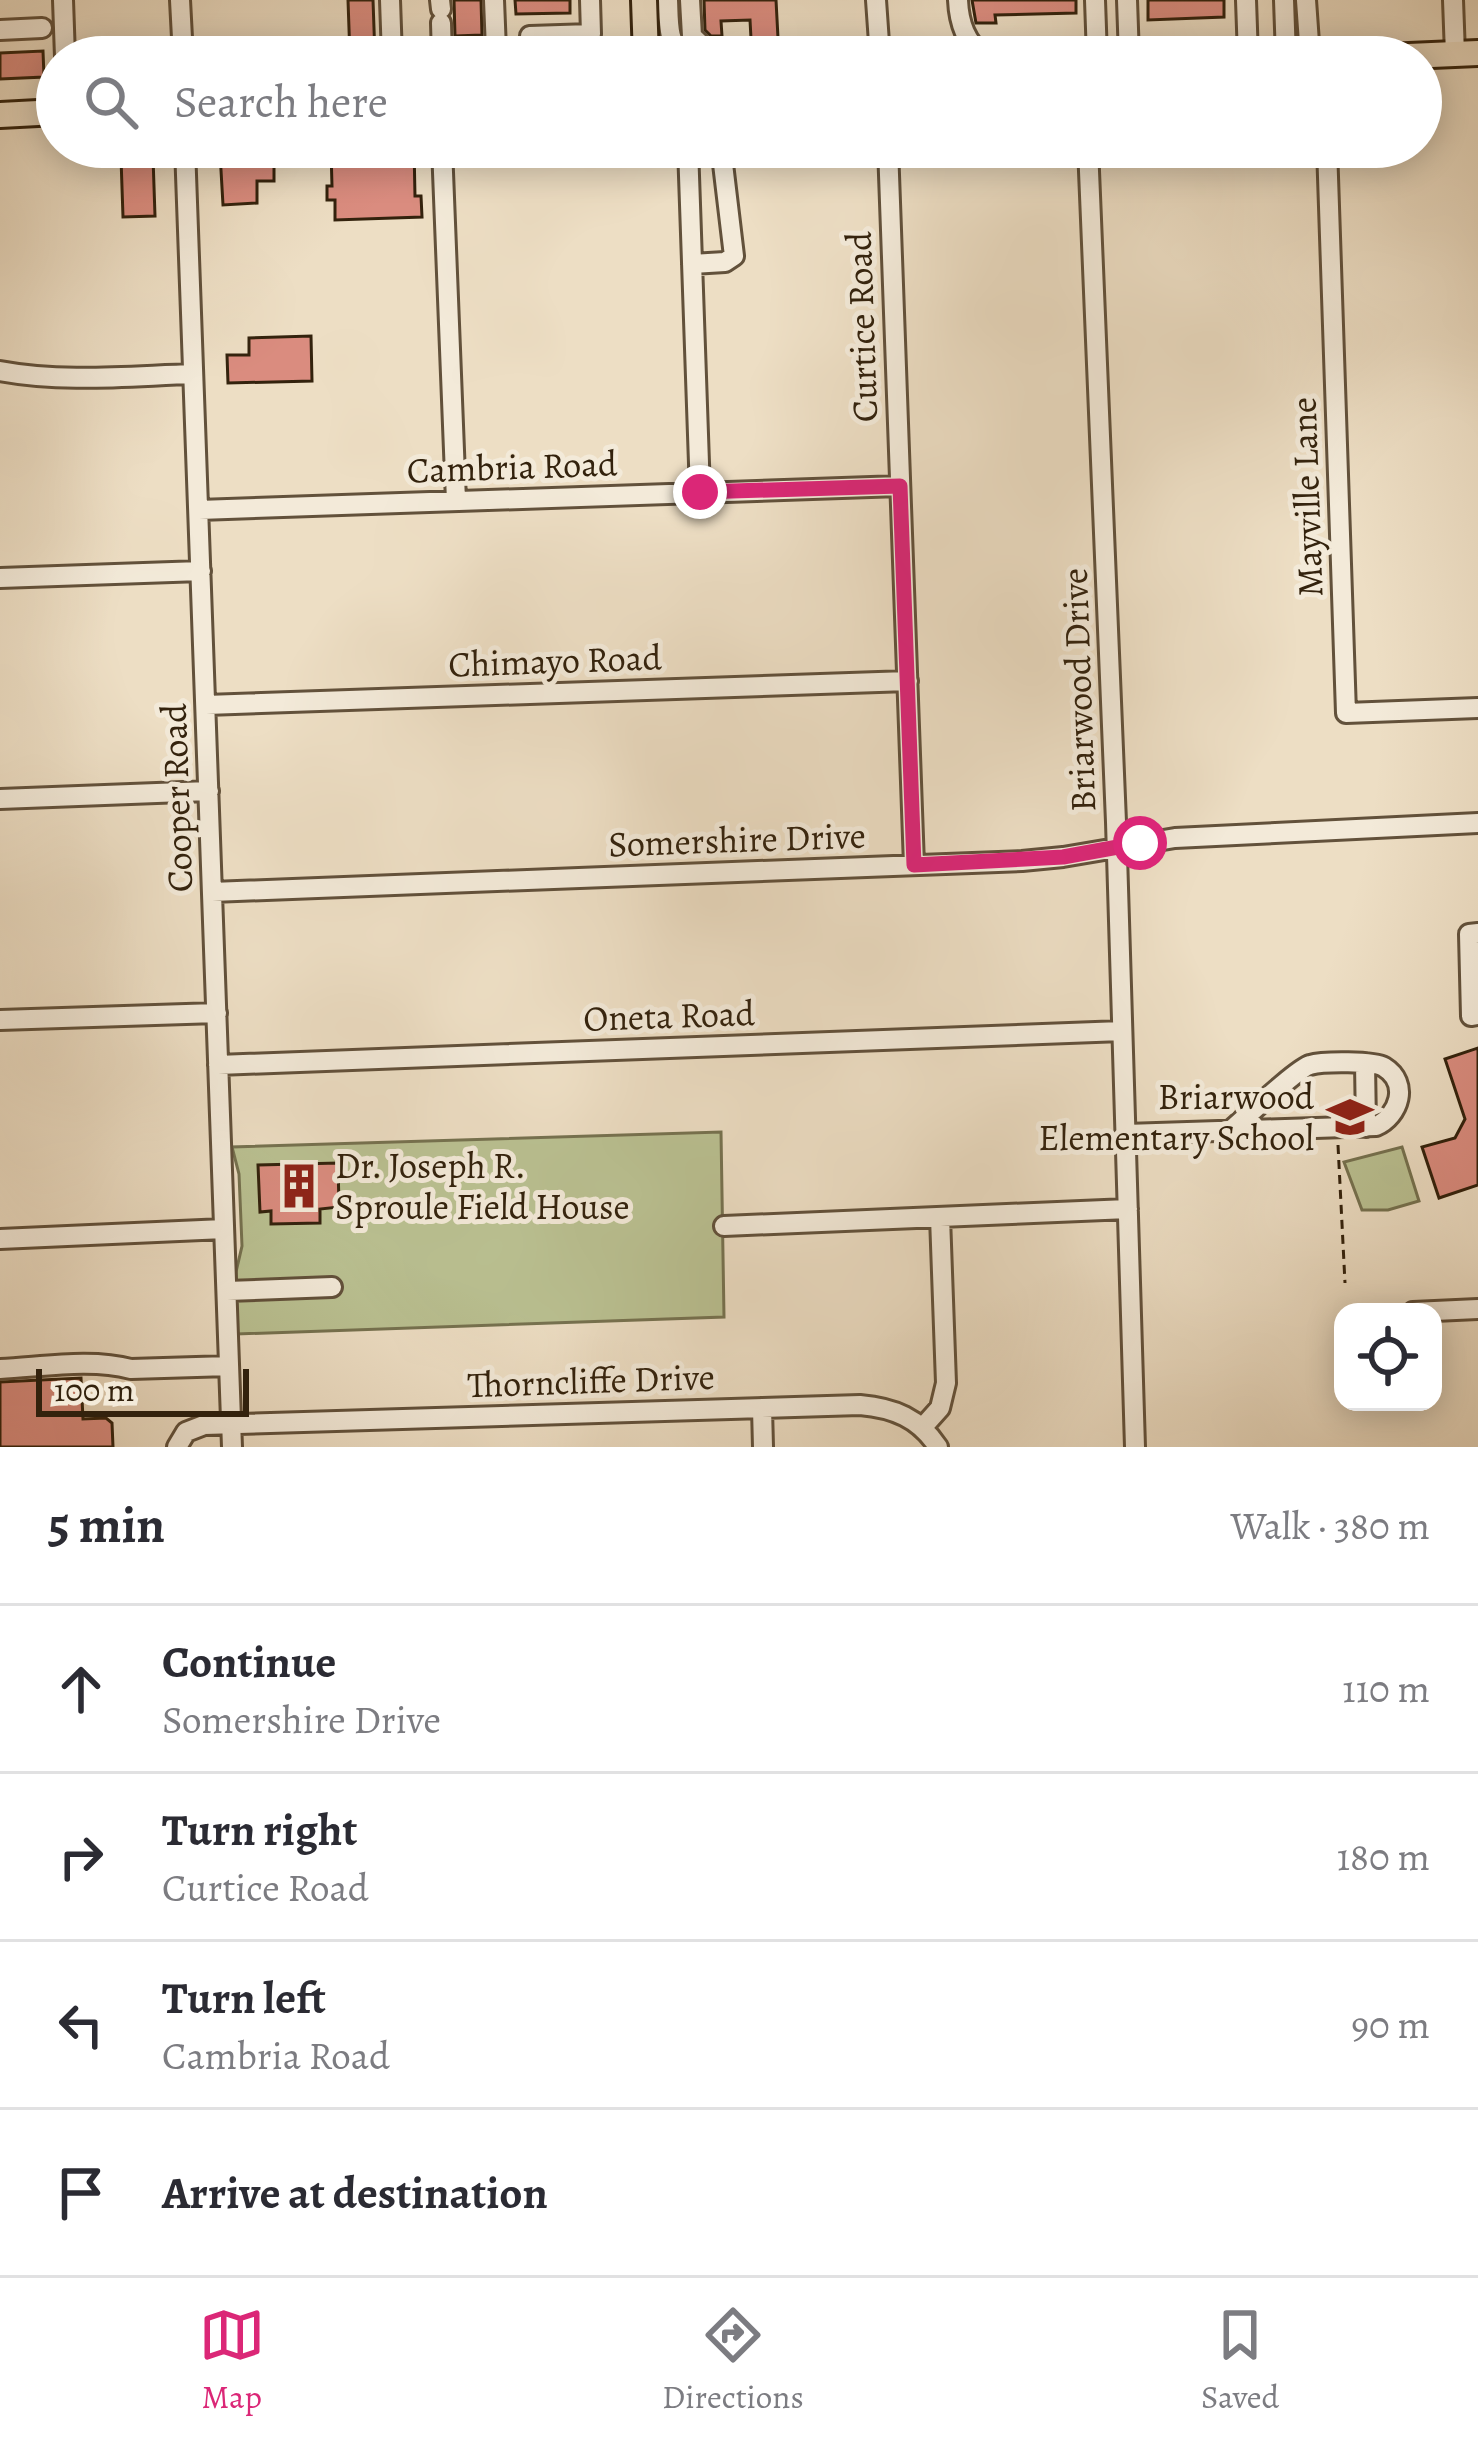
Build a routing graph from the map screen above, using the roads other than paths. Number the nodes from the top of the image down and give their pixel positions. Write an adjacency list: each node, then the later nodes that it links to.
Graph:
1 (63, 0): 18 (street)
2 (180, 0): 19 (street)
3 (390, 0): 20 (street)
4 (494, 0): 21 (street)
5 (590, 0): 22 (street)
6 (644, 0): 23 (main road)
7 (668, 0): 24 (street)
8 (691, 0): 25 (street)
9 (876, 0): 26 (street)
10 (1095, 0): 27 (street)
11 (1127, 0): 28 (street)
12 (1246, 0): 29 (street)
13 (1284, 0): 30 (street)
14 (1306, 0): 31 (street)
15 (1453, 0): 32 (street)
16 (42, 28): 17 (street)
17 (0, 30)
18 (64, 36)
19 (182, 36)
20 (391, 36)
21 (495, 36)
22 (530, 36)
23 (645, 36)
24 (670, 36): 25 (street)
25 (692, 36)
26 (879, 36)
27 (1096, 36)
28 (1128, 36)
29 (1247, 36)
30 (1285, 36)
31 (1309, 36)
32 (1467, 54)
33 (36, 113): 34 (main road)
34 (0, 115)
35 (186, 168): 44 (street, Cooper Road)
36 (443, 168): 47 (street)
37 (689, 168): 42 (street)
38 (724, 168): 42 (street)
39 (889, 168): 45 (street, Curtice Road)
40 (1089, 168): 57 (street, Briarwood Drive)
41 (1329, 168): 53 (street, Mayville Lane)
42 (692, 265): 46 (street)
43 (0, 370): 44 (street)
44 (194, 374): 48 (street, Cooper Road)
45 (900, 486): 46 (street, Cambria Road); 51 (street, Curtice Road)
46 (700, 492): 47 (street, Cambria Road)
47 (455, 501): 48 (street, Cambria Road)
48 (199, 510): 49 (street, Cooper Road)
49 (201, 571): 50 (street); 52 (street, Cooper Road)
50 (0, 578)
51 (908, 681): 52 (street, Chimayo Road); 58 (street, Curtice Road)
52 (206, 705): 54 (street, Cooper Road)
53 (1478, 708)
54 (208, 791): 55 (street); 59 (street, Cooper Road)
55 (0, 800)
56 (1478, 823): 57 (street, Somershire Drive)
57 (1117, 848): 58 (street, Somershire Drive); 64 (street, Briarwood Drive)
58 (914, 865): 59 (street, Somershire Drive)
59 (212, 892): 61 (street, Cooper Road)
60 (1478, 933): 62 (street)
61 (217, 1012): 63 (street); 66 (street, Cooper Road)
62 (1478, 1016)
63 (0, 1020)
64 (1122, 1031): 66 (street, Oneta Road); 69 (street, Briarwood Drive)
65 (1365, 1063): 67 (street); 67 (street); 68 (street)
66 (218, 1065): 73 (street, Cooper Road)
67 (1366, 1127): 68 (street)
68 (1231, 1130): 69 (street)
69 (1126, 1134): 70 (street, Briarwood Drive)
70 (1129, 1209): 71 (street); 88 (street, Briarwood Drive)
71 (940, 1217): 72 (street); 83 (street)
72 (724, 1226)
73 (224, 1229): 74 (street); 76 (street, Cooper Road)
74 (0, 1239)
75 (332, 1287): 76 (street)
76 (226, 1291): 79 (street, Cooper Road)
77 (1478, 1309): 78 (street)
78 (1442, 1311)
79 (230, 1366): 80 (street); 82 (street, Cooper Road)
80 (0, 1369)
81 (762, 1408): 82 (street, Thorncliffe Drive); 83 (street, Thorncliffe Drive); 86 (street)
82 (232, 1424): 84 (street, Thorncliffe Drive); 85 (street, Cooper Road)
83 (923, 1427): 87 (street)
84 (177, 1447)
85 (232, 1447)
86 (763, 1447)
87 (938, 1447)
88 (1136, 1447)

